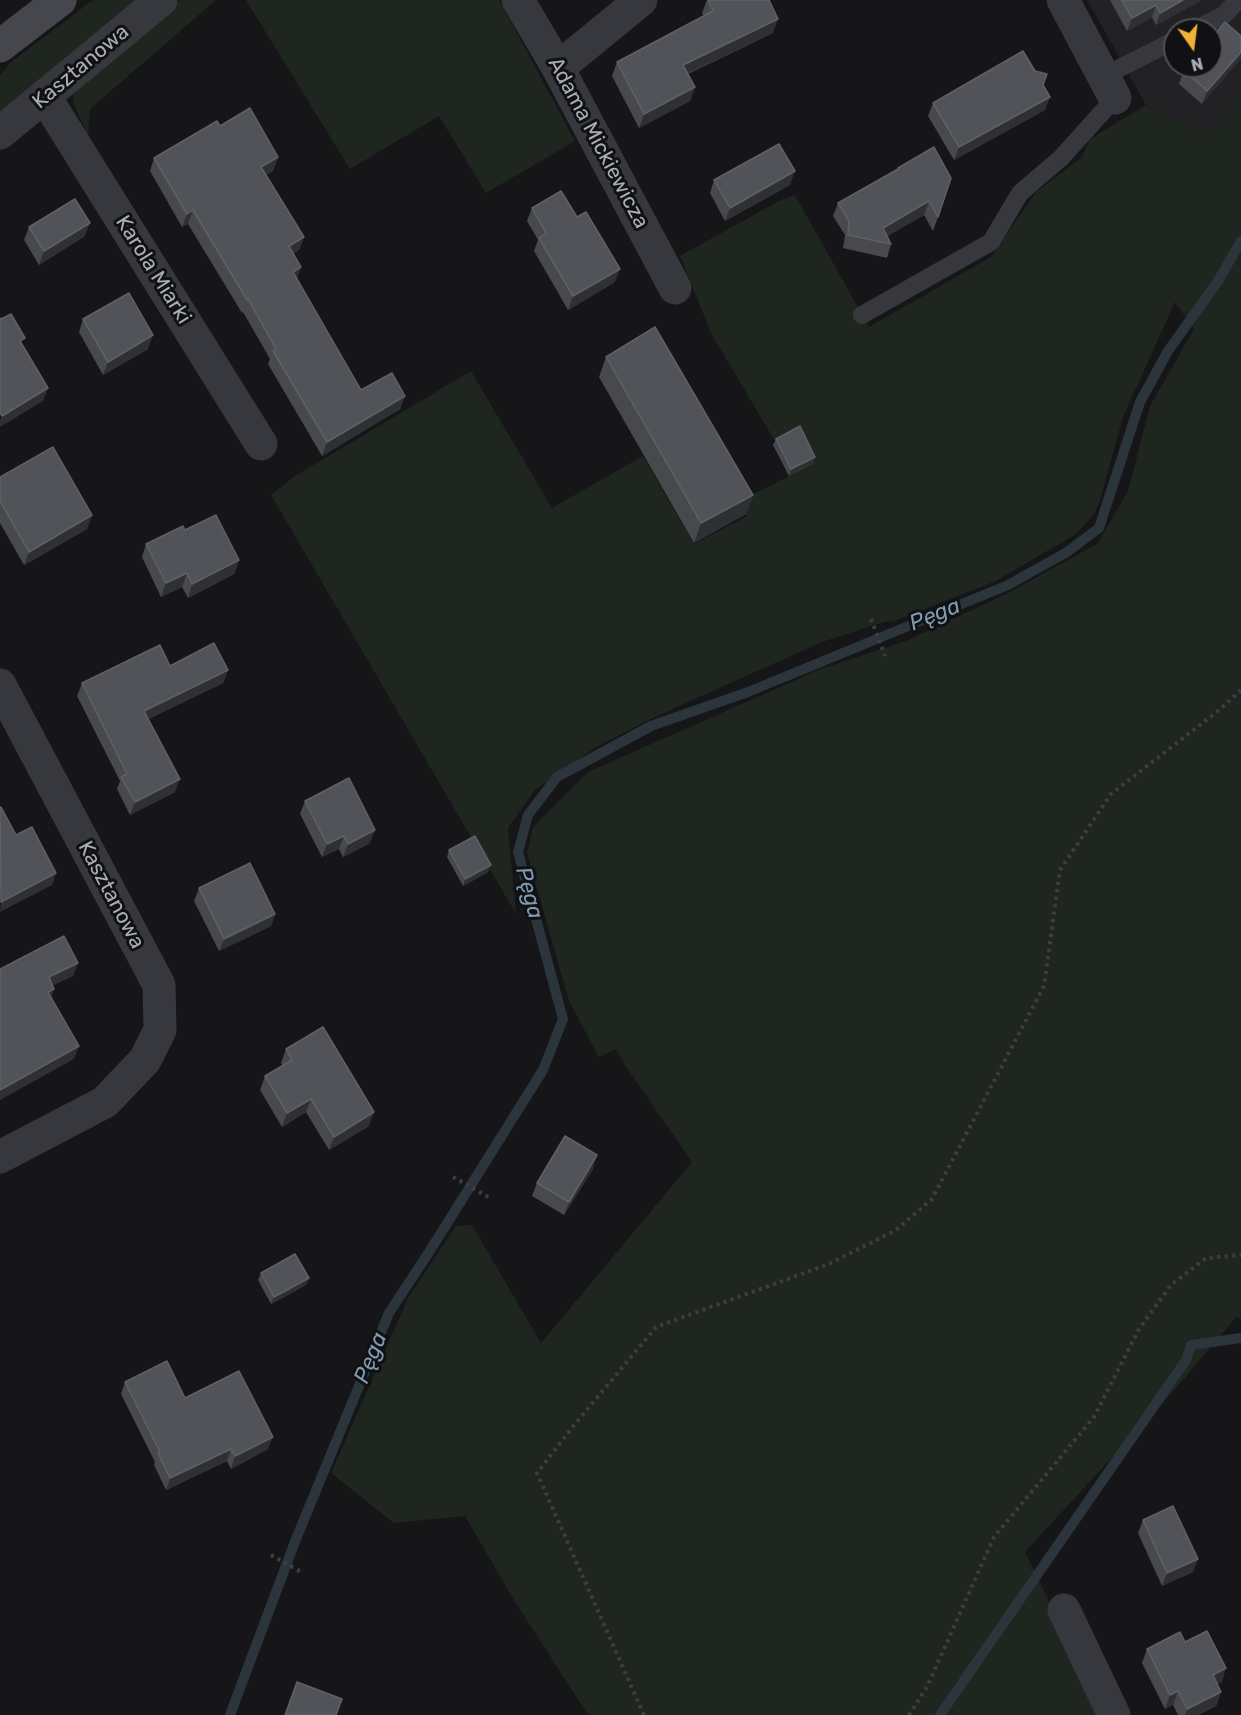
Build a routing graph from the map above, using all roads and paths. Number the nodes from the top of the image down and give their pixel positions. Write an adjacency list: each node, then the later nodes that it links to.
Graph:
1 (60, 0): 8 (main road)
2 (161, 0): 12 (street, Kasztanowa)
3 (518, 0): 10 (street, Adama Mickiewicza)
4 (641, 0): 10 (street)
5 (1063, 0): 11 (street)
6 (1238, 0): 7 (lane)
7 (1218, 18)
8 (0, 46)
9 (1163, 49): 11 (lane)
10 (558, 68): 14 (street, Adama Mickiewicza)
11 (1109, 87): 15 (lane)
12 (45, 96): 13 (street, Kasztanowa); 16 (street, Karola Miarki)
13 (0, 133)
14 (675, 288)
15 (862, 315)
16 (261, 444)
17 (871, 619): 18 (path)
18 (885, 656)
19 (0, 685): 21 (street, Kasztanowa)
20 (1241, 690): 28 (path)
21 (0, 1157)
22 (453, 1177): 23 (path)
23 (490, 1198)
24 (1241, 1255): 29 (path)
25 (271, 1556): 26 (path)
26 (303, 1573)
27 (1064, 1610): 30 (street)
28 (644, 1715)
29 (909, 1715)
30 (1114, 1715)

